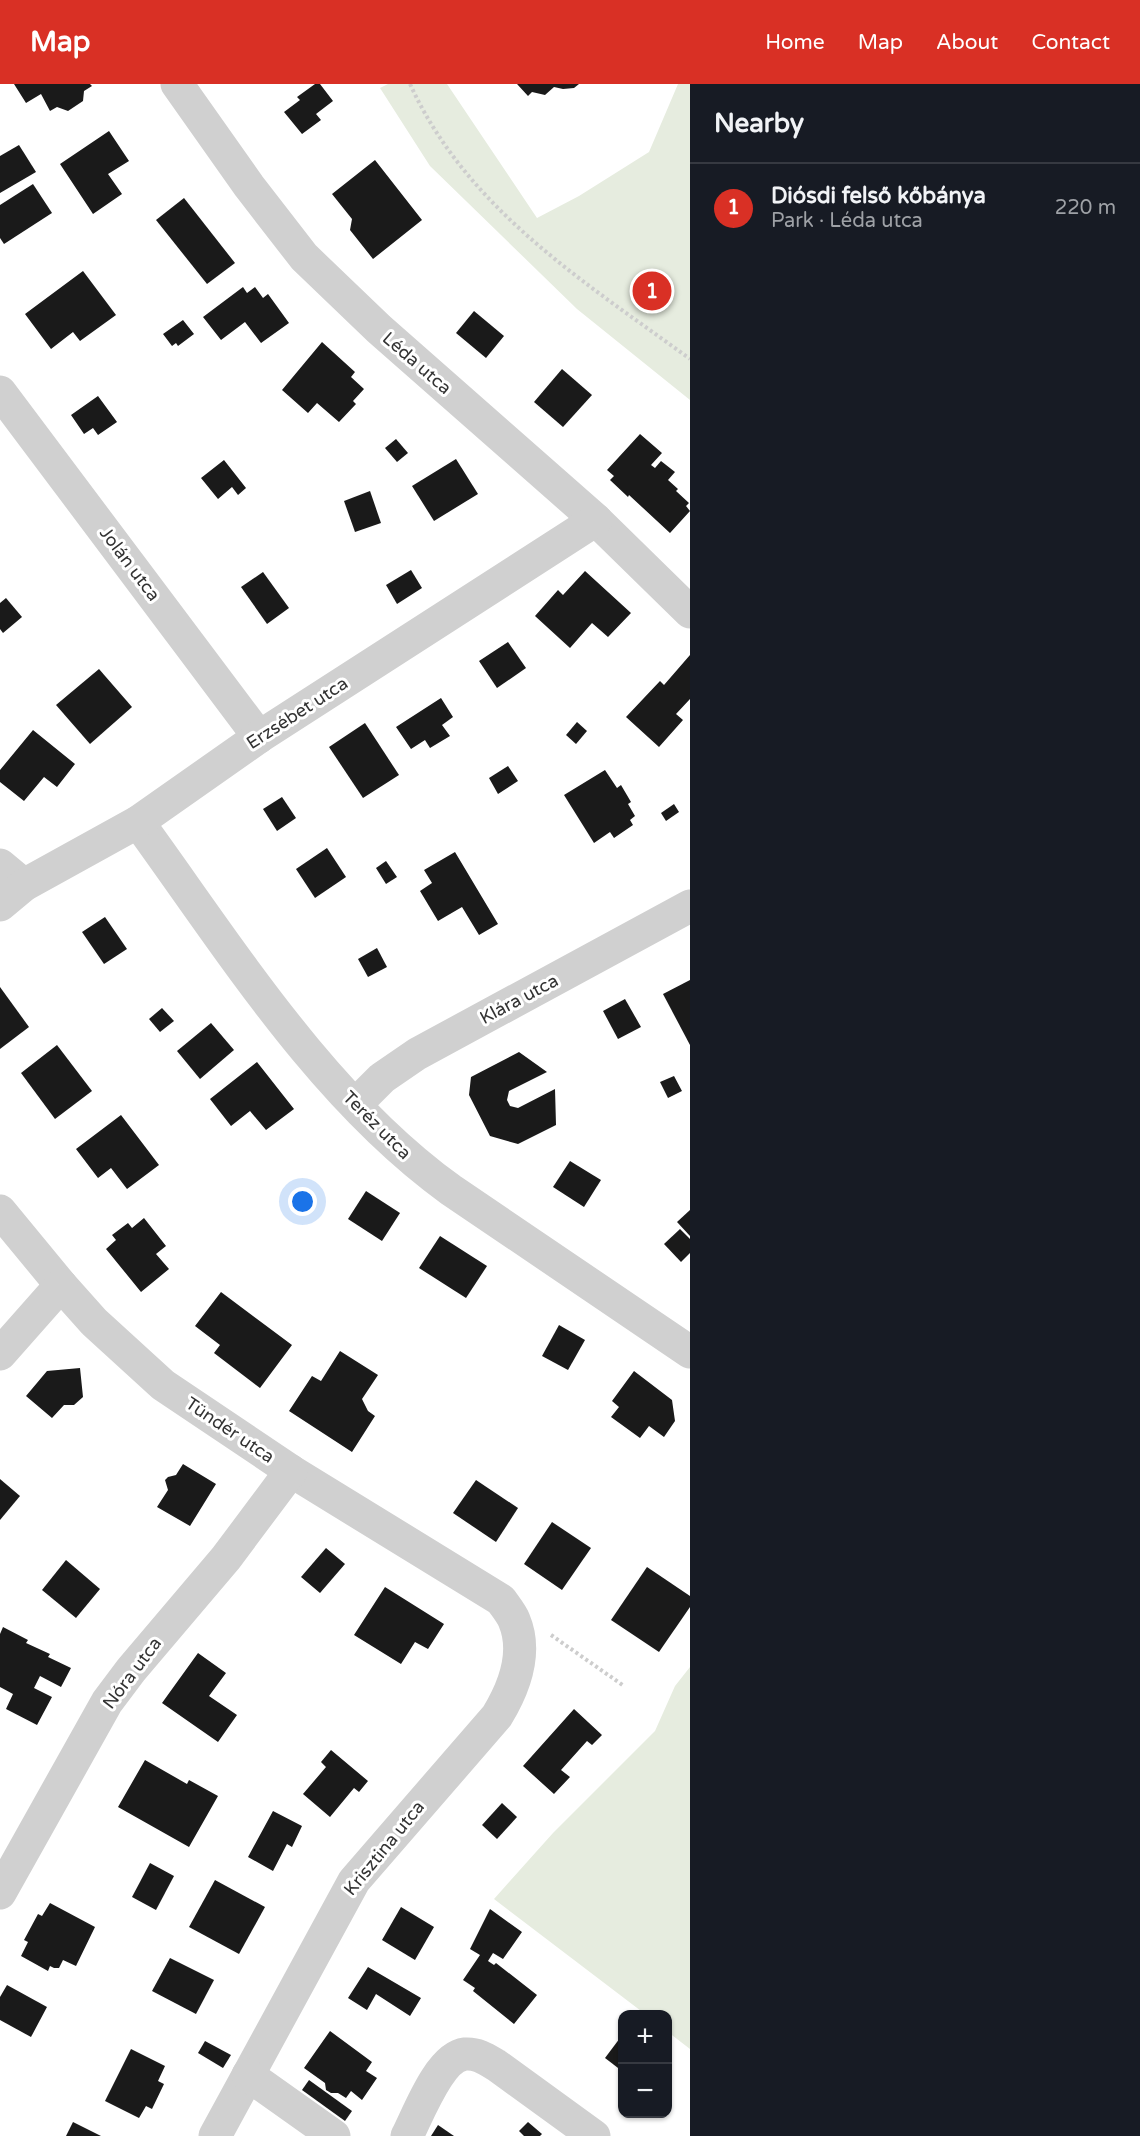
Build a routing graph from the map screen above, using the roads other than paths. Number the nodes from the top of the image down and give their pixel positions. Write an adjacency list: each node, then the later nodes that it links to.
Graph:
1 (177, 84): 3 (street, Léda utca)
2 (0, 392): 5 (street, Jolán utca)
3 (596, 520): 4 (street, Léda utca); 5 (street, Erzsébet utca)
4 (690, 612)
5 (259, 737): 6 (street, Erzsébet utca)
6 (138, 822): 7 (street, Erzsébet utca); 9 (street, Teréz utca)
7 (8, 885)
8 (690, 906): 9 (street, Klára utca)
9 (356, 1104): 12 (street, Teréz utca)
10 (0, 1211): 11 (street, Tündér utca)
11 (61, 1285): 13 (street); 14 (street, Tündér utca)
12 (690, 1352)
13 (0, 1354)
14 (291, 1471): 15 (street, Tündér utca); 16 (street, Nóra utca)
15 (501, 1600): 17 (street, Krisztina utca)
16 (0, 1893)
17 (248, 2075): 18 (street, Krisztina utca); 19 (street)
18 (215, 2136)
19 (334, 2136)
20 (407, 2136): 21 (street)
21 (594, 2136)

